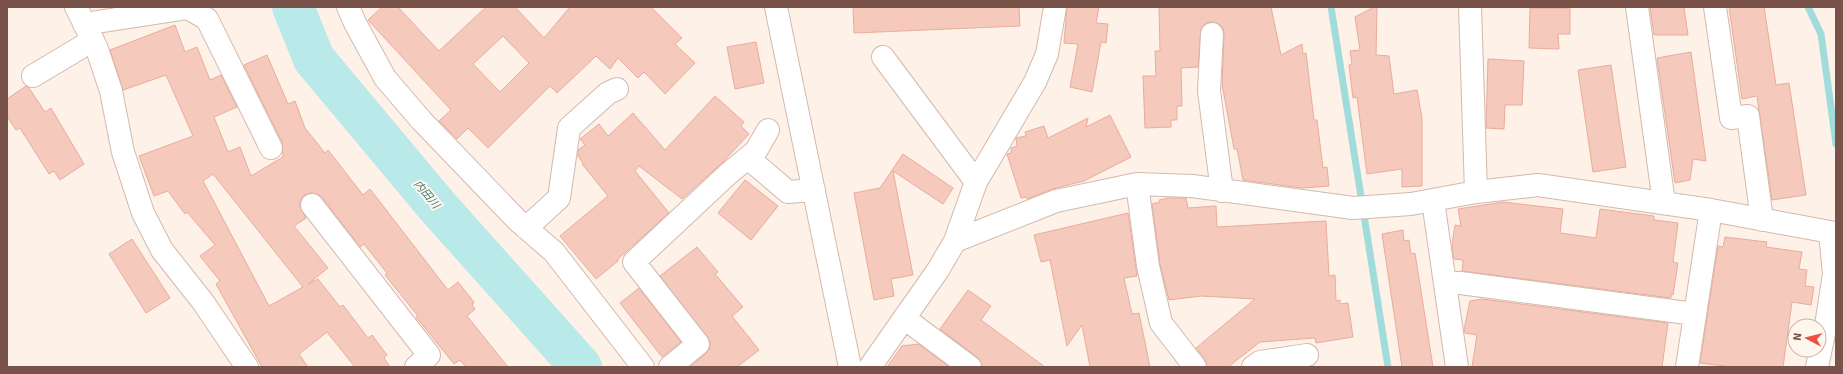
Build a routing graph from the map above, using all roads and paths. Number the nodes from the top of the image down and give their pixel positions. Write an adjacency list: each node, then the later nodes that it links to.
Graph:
1 (348, 7): 25 (street)
2 (776, 7): 17 (street)
3 (1055, 7): 15 (street)
4 (1470, 7): 19 (street)
5 (1637, 7): 21 (street)
6 (1715, 7): 24 (street)
7 (84, 24): 10 (street); 13 (street); 32 (street)
8 (1212, 34): 18 (street)
9 (884, 57): 15 (street)
10 (33, 76)
11 (617, 89): 25 (street)
12 (768, 130): 14 (street)
13 (271, 148)
14 (748, 158): 17 (street); 35 (street)
15 (976, 182): 27 (street)
16 (1137, 184): 18 (street); 27 (street); 39 (street)
17 (814, 190): 36 (street)
18 (1222, 191): 20 (street)
19 (1476, 192): 20 (street); 21 (street)
20 (1433, 201): 28 (street)
21 (1664, 203): 23 (street)
22 (312, 205): 33 (street)
23 (1711, 210): 24 (street); 29 (street)
24 (1762, 220): 26 (street)
25 (526, 228): 34 (street)
26 (1833, 232): 43 (street)
27 (956, 241): 30 (street)
28 (1445, 281): 29 (street); 41 (street)
29 (1695, 314): 42 (street)
30 (904, 318): 37 (street); 38 (street)
31 (1306, 355): 40 (street)
32 (247, 367)
33 (416, 367)
34 (643, 367)
35 (670, 367)
36 (850, 367)
37 (870, 367)
38 (970, 367)
39 (1195, 367)
40 (1253, 367)
41 (1456, 367)
42 (1687, 367)
43 (1817, 367)

